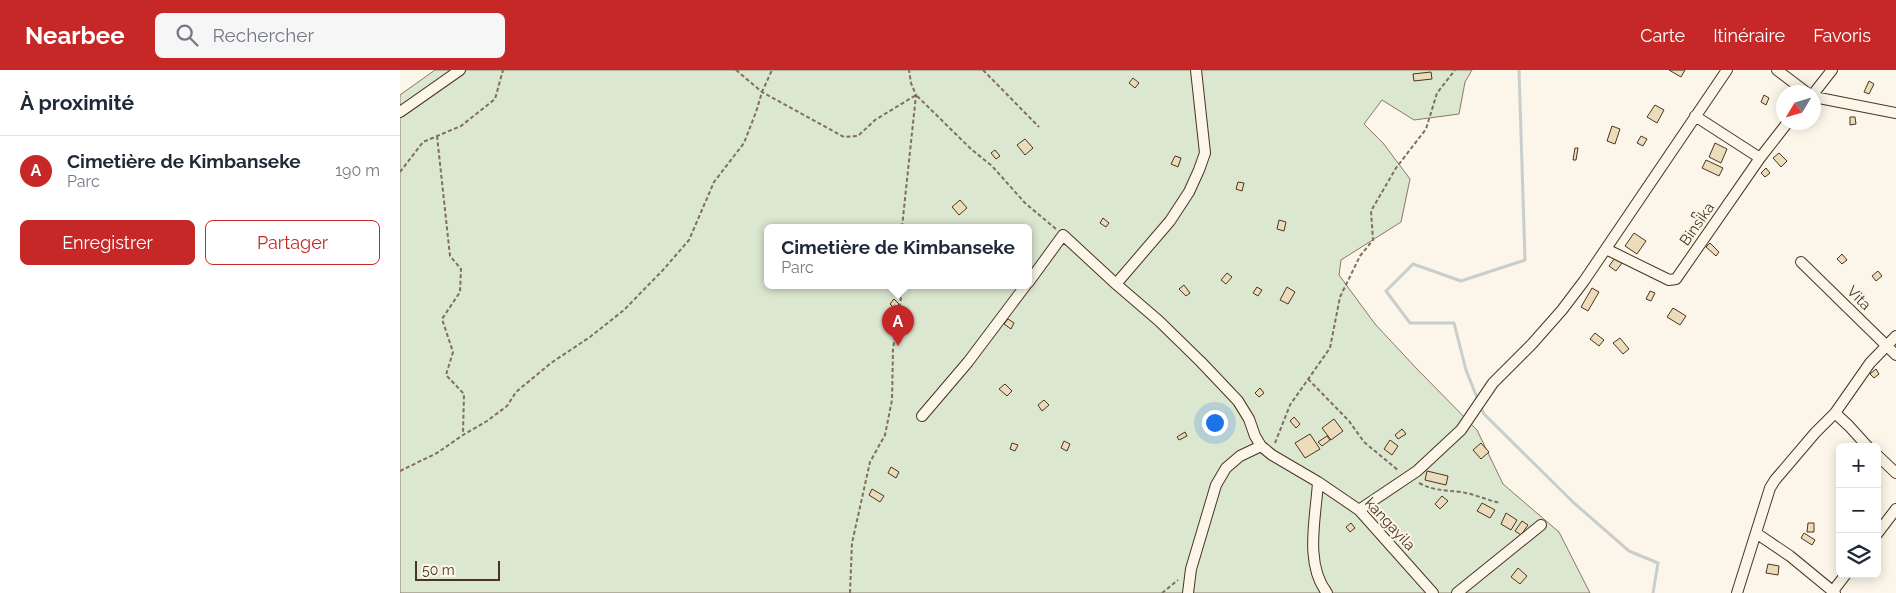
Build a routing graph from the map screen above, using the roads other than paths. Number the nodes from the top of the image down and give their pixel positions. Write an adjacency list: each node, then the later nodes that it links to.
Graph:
1 (460, 70): 9 (street)
2 (1196, 70): 17 (street)
3 (1727, 70): 11 (street)
4 (1777, 70): 6 (street)
5 (1832, 70): 7 (street)
6 (1797, 85)
7 (1820, 85)
8 (1821, 98): 10 (street)
9 (400, 112)
10 (1896, 113)
11 (1696, 116): 13 (street); 14 (street)
12 (1782, 130): 13 (street, Binsika)
13 (1760, 158): 14 (street, Binsika)
14 (1606, 249): 30 (street)
15 (1801, 262): 20 (street, Vita)
16 (1032, 277): 17 (street)
17 (1116, 284): 25 (street)
18 (1023, 289): 23 (street)
19 (1896, 336): 20 (street)
20 (1886, 346): 21 (street, Vita); 22 (street)
21 (1896, 355)
22 (1835, 413): 24 (street); 32 (street)
23 (922, 416)
24 (1864, 443)
25 (1261, 446): 28 (street, kangayila); 36 (street)
26 (1881, 459): 27 (street)
27 (1896, 473)
28 (1318, 482): 30 (street, kangayila); 37 (street)
29 (1896, 509): 33 (street)
30 (1359, 510): 38 (street, kangayila)
31 (1541, 525): 39 (street)
32 (1756, 533): 35 (street); 40 (street)
33 (1878, 533)
34 (1843, 578): 35 (street)
35 (1834, 592)
36 (1188, 593)
37 (1327, 593)
38 (1433, 593)
39 (1457, 593)
40 (1737, 593)

